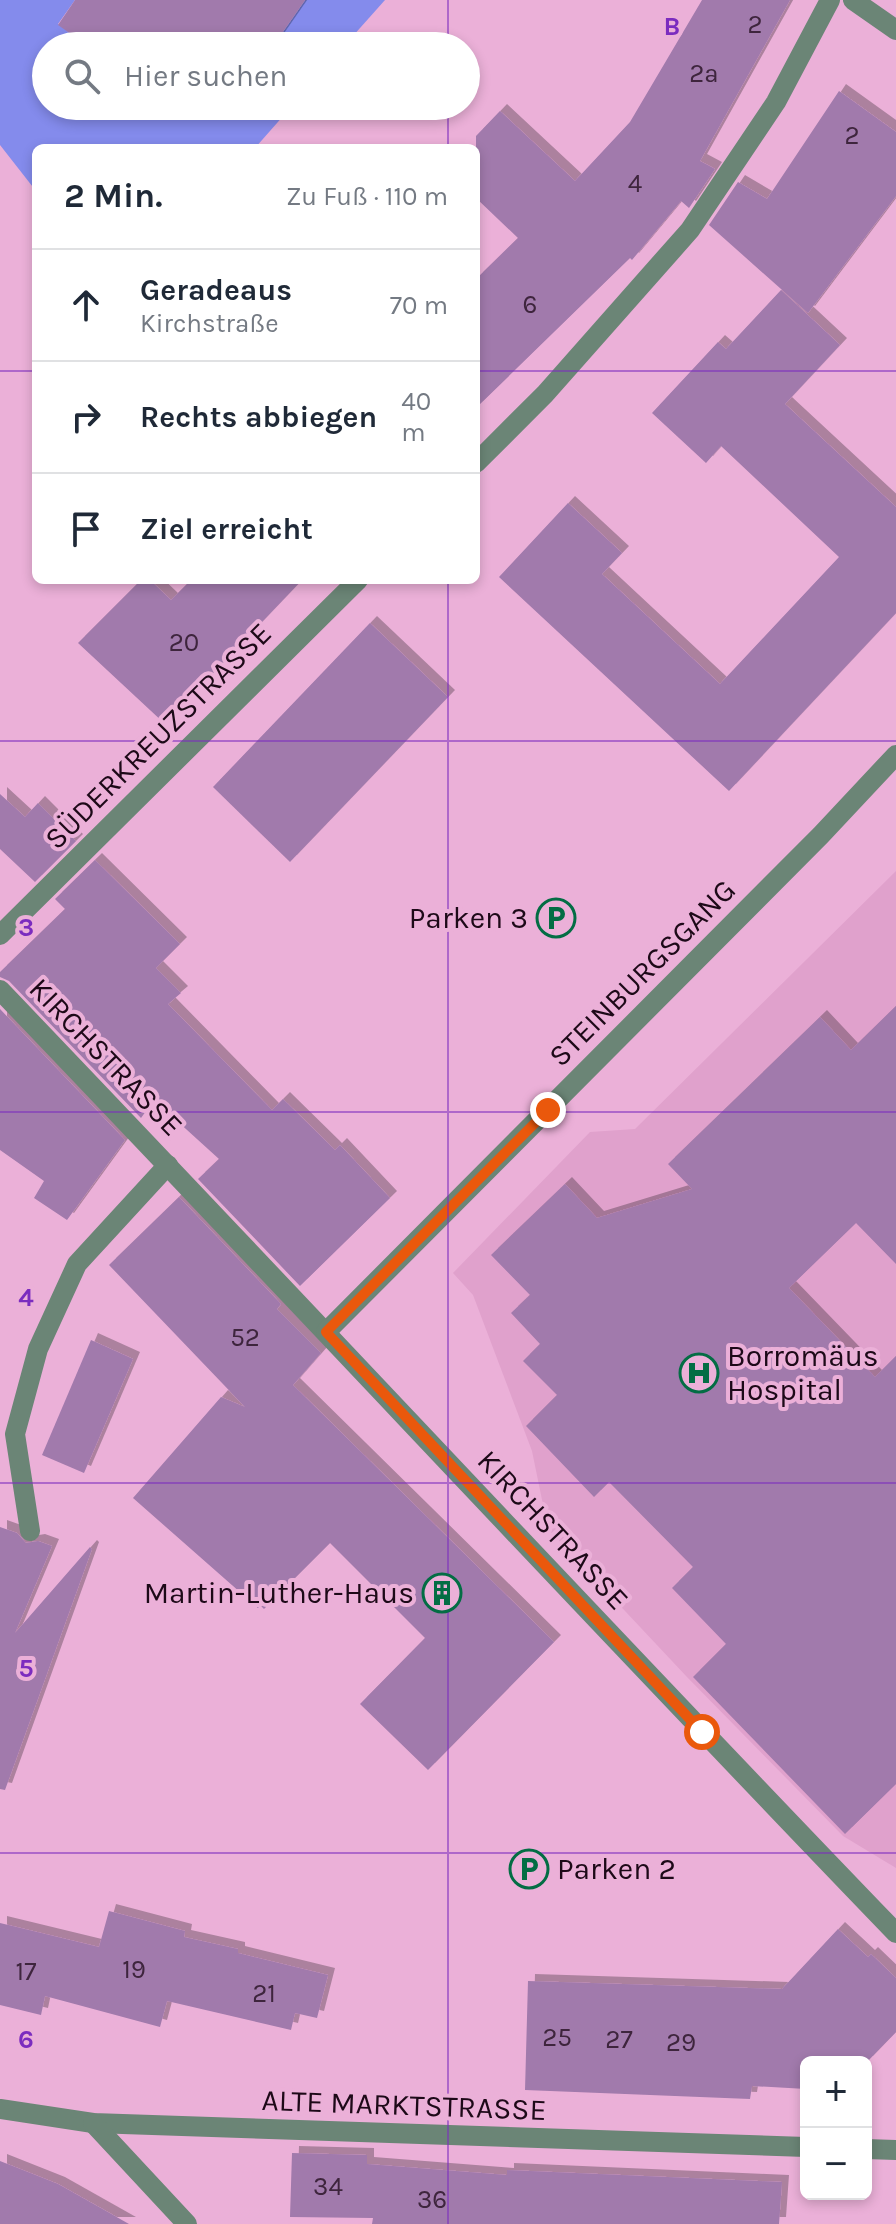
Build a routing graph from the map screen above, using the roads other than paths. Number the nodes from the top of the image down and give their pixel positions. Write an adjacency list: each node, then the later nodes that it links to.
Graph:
1 (830, 0): 4 (street)
2 (853, 0): 3 (street)
3 (896, 30)
4 (480, 459)
5 (354, 584): 7 (street, SÜDERKREUZSTRASSE)
6 (896, 755): 10 (street, STEINBURGSGANG)
7 (0, 935)
8 (0, 990): 9 (street, KIRCHSTRASSE)
9 (168, 1165): 10 (street, KIRCHSTRASSE); 11 (street, KIRCHSTRASSE)
10 (326, 1332): 12 (street, KIRCHSTRASSE)
11 (30, 1531)
12 (896, 1933)
13 (0, 2109): 14 (street, ALTE MARKTSTRASSE)
14 (93, 2123): 15 (street, ALTE MARKTSTRASSE); 18 (street)
15 (800, 2147)
16 (872, 2149): 17 (street)
17 (896, 2150)
18 (187, 2224)

